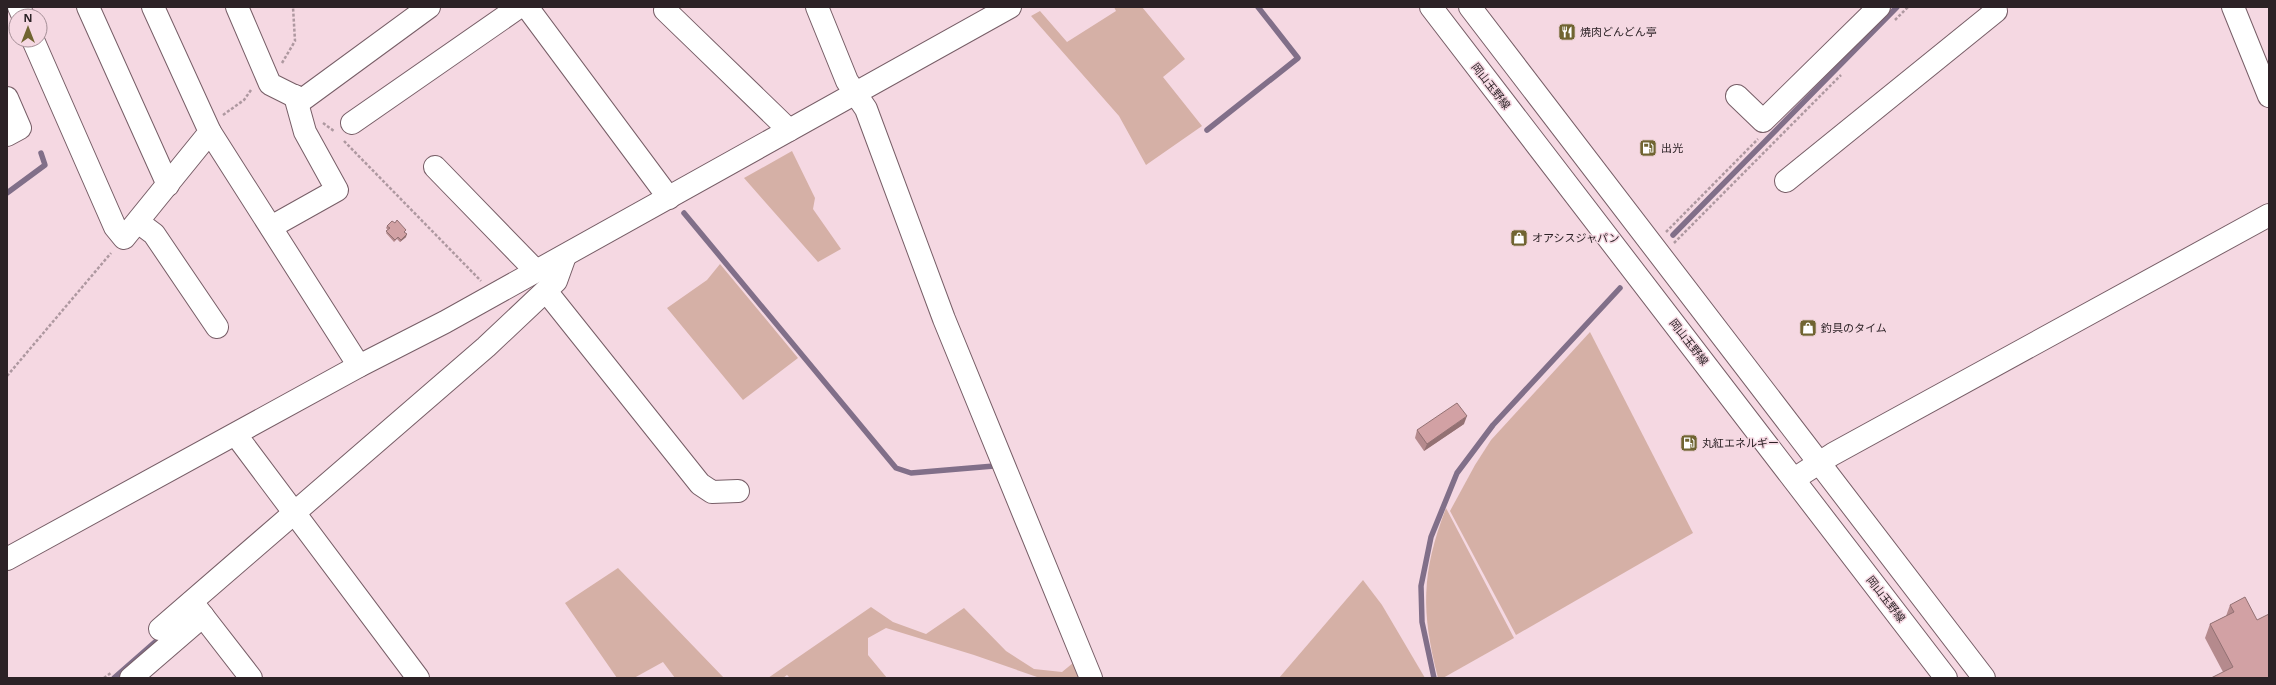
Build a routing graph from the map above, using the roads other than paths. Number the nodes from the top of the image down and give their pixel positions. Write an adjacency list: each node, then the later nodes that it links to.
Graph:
1 (88, 7): 27 (street)
2 (153, 7): 21 (street)
3 (237, 7): 17 (street)
4 (429, 7): 17 (street)
5 (518, 7): 23 (street)
6 (527, 7): 28 (street)
7 (817, 7): 16 (street)
8 (1010, 7): 16 (street)
9 (1431, 7): 39 (street, 岡山玉野線)
10 (1470, 7): 38 (street)
11 (1993, 7): 26 (street)
12 (2233, 7): 19 (street)
13 (665, 10): 22 (street)
14 (1885, 16): 18 (street)
15 (37, 48): 30 (street)
16 (856, 93): 22 (street); 48 (street)
17 (295, 96): 31 (street)
18 (1737, 96)
19 (2269, 96)
20 (7, 98): 24 (street)
21 (209, 130): 27 (street); 31 (street)
22 (789, 130): 28 (street)
23 (343, 132)
24 (7, 135)
25 (435, 167): 33 (street)
26 (1786, 181)
27 (168, 185): 30 (street)
28 (669, 198): 32 (street)
29 (2269, 215): 38 (street)
30 (138, 222): 35 (street)
31 (271, 227): 36 (street)
32 (565, 256): 33 (street); 34 (street)
33 (536, 271): 36 (street)
34 (546, 290): 40 (street); 41 (street)
35 (217, 328)
36 (359, 366): 37 (street)
37 (236, 435): 41 (street); 42 (street)
38 (1819, 463): 39 (street); 50 (street)
39 (1794, 479): 49 (street, 岡山玉野線)
40 (738, 491)
41 (295, 513): 43 (street); 47 (street)
42 (7, 560)
43 (197, 609): 44 (street); 45 (street); 46 (street)
44 (160, 629)
45 (131, 678)
46 (251, 678)
47 (418, 678)
48 (1091, 678)
49 (1946, 678)
50 (1984, 678)

